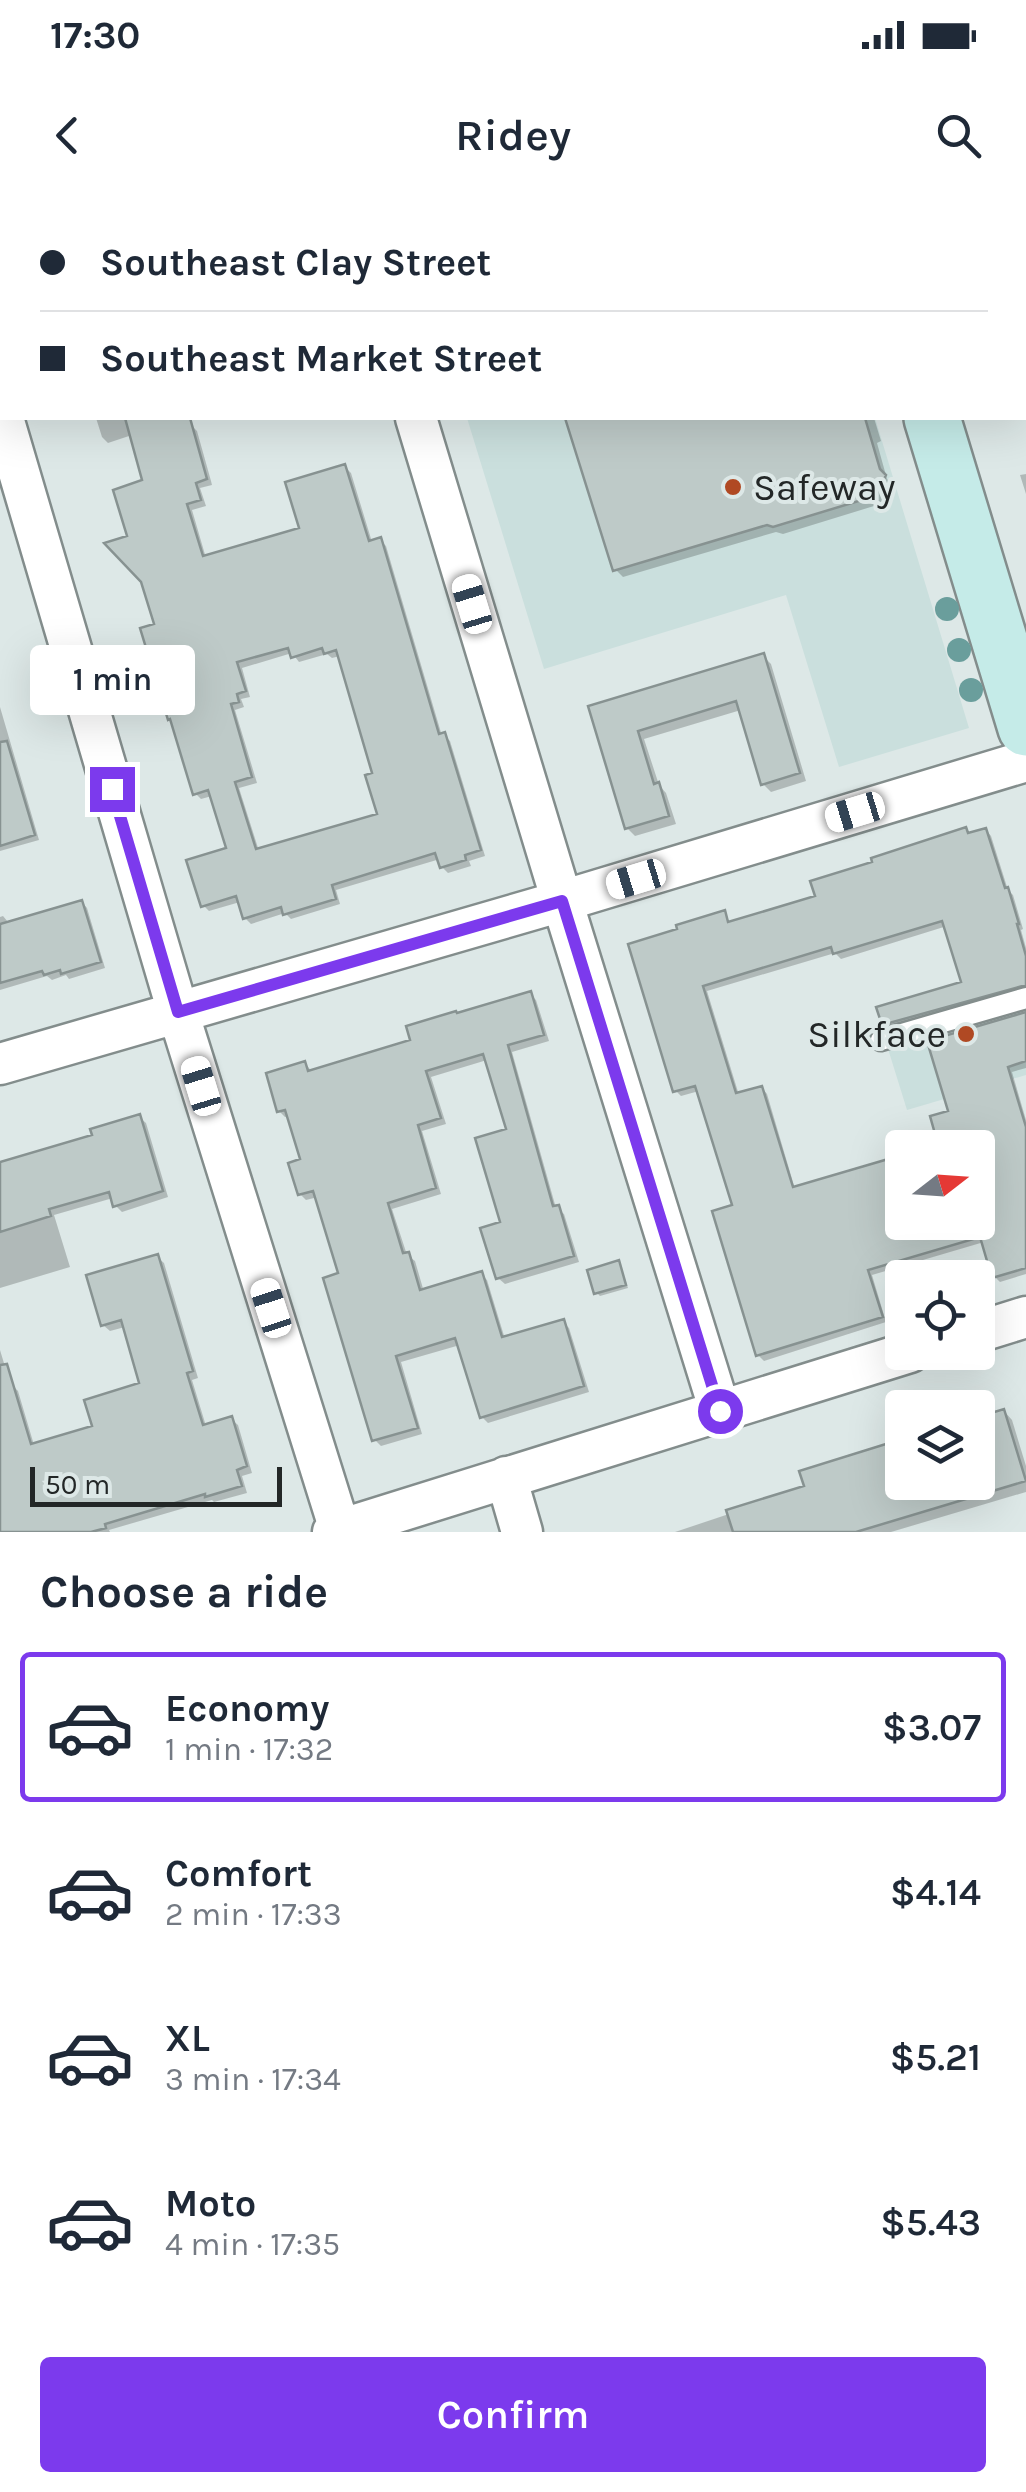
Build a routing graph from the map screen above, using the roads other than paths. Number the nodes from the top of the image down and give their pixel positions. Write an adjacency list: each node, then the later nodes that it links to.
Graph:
1 (3, 420): 8 (street)
2 (417, 420): 6 (street)
3 (933, 420): 4 (main road)
4 (1026, 728)
5 (1026, 761): 6 (street)
6 (562, 901): 8 (street); 14 (street)
7 (1026, 998): 9 (lane)
8 (178, 1012): 10 (street); 16 (street)
9 (881, 1040)
10 (0, 1064)
11 (1026, 1316): 12 (street)
12 (995, 1326)
13 (885, 1360): 14 (street)
14 (720, 1411): 15 (street)
15 (506, 1477): 16 (street); 17 (street)
16 (336, 1531)
17 (522, 1532)

